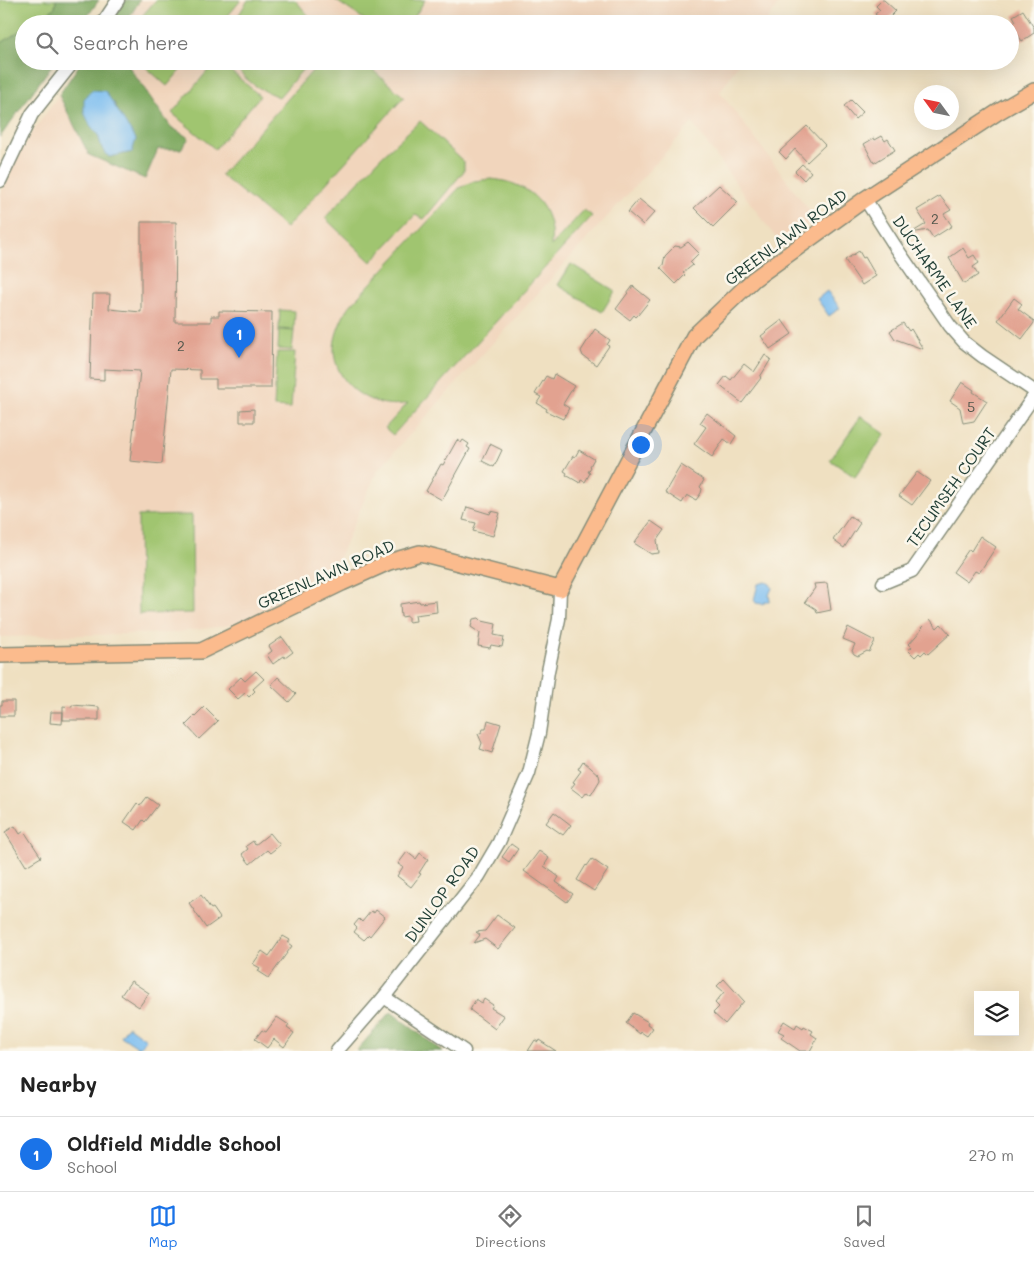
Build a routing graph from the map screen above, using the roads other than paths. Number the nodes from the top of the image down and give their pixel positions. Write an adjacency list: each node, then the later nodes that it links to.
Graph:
1 (118, 0): 2 (street)
2 (108, 15)
3 (67, 70): 5 (street)
4 (1034, 91): 6 (main road, GREENLAWN ROAD)
5 (0, 181)
6 (866, 199): 7 (street, DUCHARME LANE); 10 (main road, GREENLAWN ROAD)
7 (1034, 391)
8 (1034, 396): 9 (street, TECUMSEH COURT)
9 (883, 583)
10 (560, 589): 11 (main road, GREENLAWN ROAD); 12 (street, DUNLOP ROAD)
11 (0, 655)
12 (384, 997): 13 (street, DUNLOP ROAD); 14 (street)
13 (337, 1051)
14 (464, 1051)

